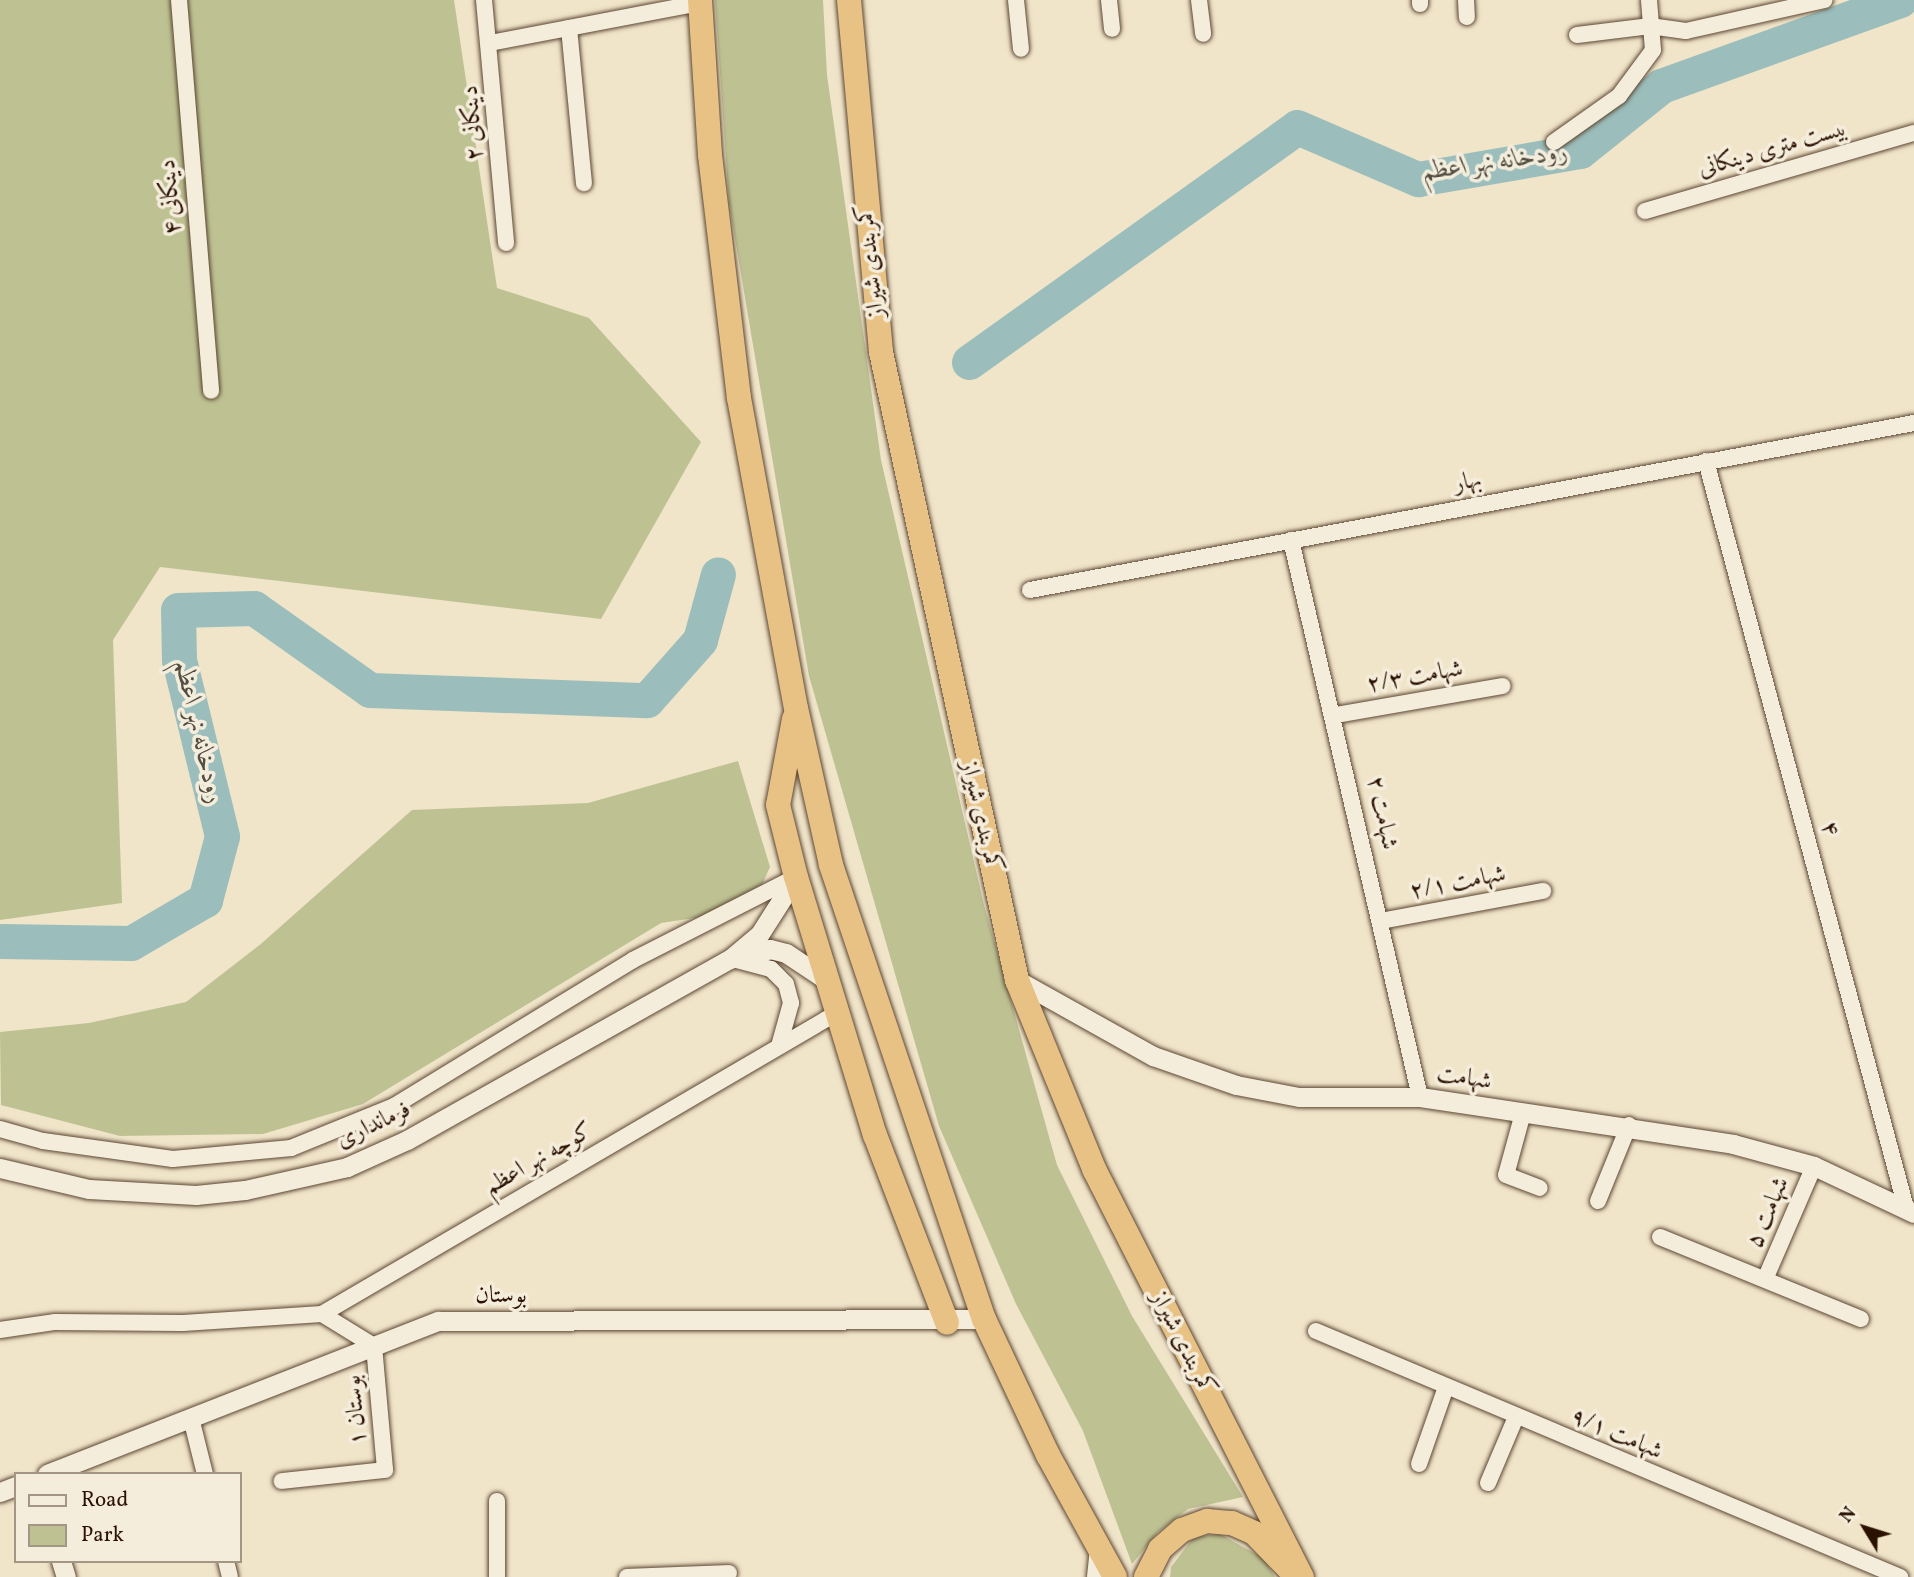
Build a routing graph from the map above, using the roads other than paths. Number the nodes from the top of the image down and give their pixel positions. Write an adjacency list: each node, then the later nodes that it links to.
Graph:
1 (179, 0): 24 (street, ۴ دینکانی)
2 (484, 0): 17 (street, ۲ دینکانی)
3 (849, 0): 37 (highway, کمربندی شیراز)
4 (1016, 0): 18 (street)
5 (1108, 0): 14 (street)
6 (1199, 0): 15 (street)
7 (1466, 0): 11 (street)
8 (1649, 0): 12 (street)
9 (1825, 0): 12 (street)
10 (700, 2): 13 (street); 30 (highway)
11 (1467, 17)
12 (1650, 26): 16 (street); 20 (street)
13 (569, 28): 17 (street); 21 (street)
14 (1112, 29)
15 (1203, 34)
16 (1577, 35)
17 (490, 43): 23 (street, ۲ دینکانی)
18 (1021, 49)
19 (1914, 133): 22 (street, بیست متری دینکانی)
20 (1555, 142)
21 (584, 183)
22 (1645, 211)
23 (506, 243)
24 (211, 391)
25 (1914, 423): 26 (street, بهار)
26 (1706, 461): 27 (street, بهار); 48 (street, ۴)
27 (1291, 540): 28 (street, بهار); 31 (street, ۲ شهامت)
28 (1030, 590)
29 (1503, 686): 31 (street, ۲/۳ شهامت)
30 (796, 708): 32 (highway); 52 (highway)
31 (1336, 715): 34 (street, ۲ شهامت)
32 (796, 877): 35 (street, فرمانداری); 36 (highway); 43 (street)
33 (1543, 891): 34 (street, ۲/۱ شهامت)
34 (1381, 921): 40 (street, ۲ شهامت)
35 (730, 959): 36 (street, فرمانداری); 39 (street); 45 (street, فرمانداری)
36 (825, 979): 38 (highway)
37 (1017, 980): 40 (street, شهامت); 76 (highway, کمربندی شیراز)
38 (835, 1014): 39 (street, کوچه نهر اعظم); 54 (highway)
39 (779, 1046): 51 (street, کوچه نهر اعظم)
40 (1420, 1097): 41 (street, شهامت)
41 (1523, 1113): 42 (street, شهامت); 46 (street)
42 (1629, 1125): 44 (street, شهامت); 47 (street)
43 (0, 1129)
44 (1814, 1166): 48 (street, شهامت); 50 (street, ۵ شهامت)
45 (0, 1168)
46 (1540, 1188)
47 (1598, 1201)
48 (1910, 1210)
49 (1660, 1237): 50 (street)
50 (1766, 1278): 53 (street)
51 (323, 1314): 55 (street); 57 (street)
52 (984, 1319): 54 (street, بوستان); 67 (highway)
53 (1861, 1319)
54 (947, 1323): 57 (street, بوستان)
55 (0, 1330)
56 (1316, 1331): 58 (street, ۹/۱ شهامت)
57 (374, 1346): 60 (street, بوستان); 64 (street, ۱ بوستان)
58 (1446, 1387): 59 (street, ۹/۱ شهامت); 61 (street)
59 (1516, 1417): 65 (street); 77 (street, ۹/۱ شهامت)
60 (191, 1418): 62 (street, بوستان); 63 (street)
61 (1419, 1464)
62 (52, 1472)
63 (204, 1472)
64 (282, 1481)
65 (1488, 1483)
66 (497, 1501): 69 (street)
67 (1098, 1548): 72 (street); 73 (highway)
68 (729, 1573): 71 (street)
69 (497, 1577)
70 (627, 1577): 71 (street)
71 (647, 1577)
72 (1095, 1577)
73 (1115, 1577)
74 (1146, 1577): 75 (highway)
75 (1296, 1577)
76 (1302, 1577)
77 (1900, 1577)

